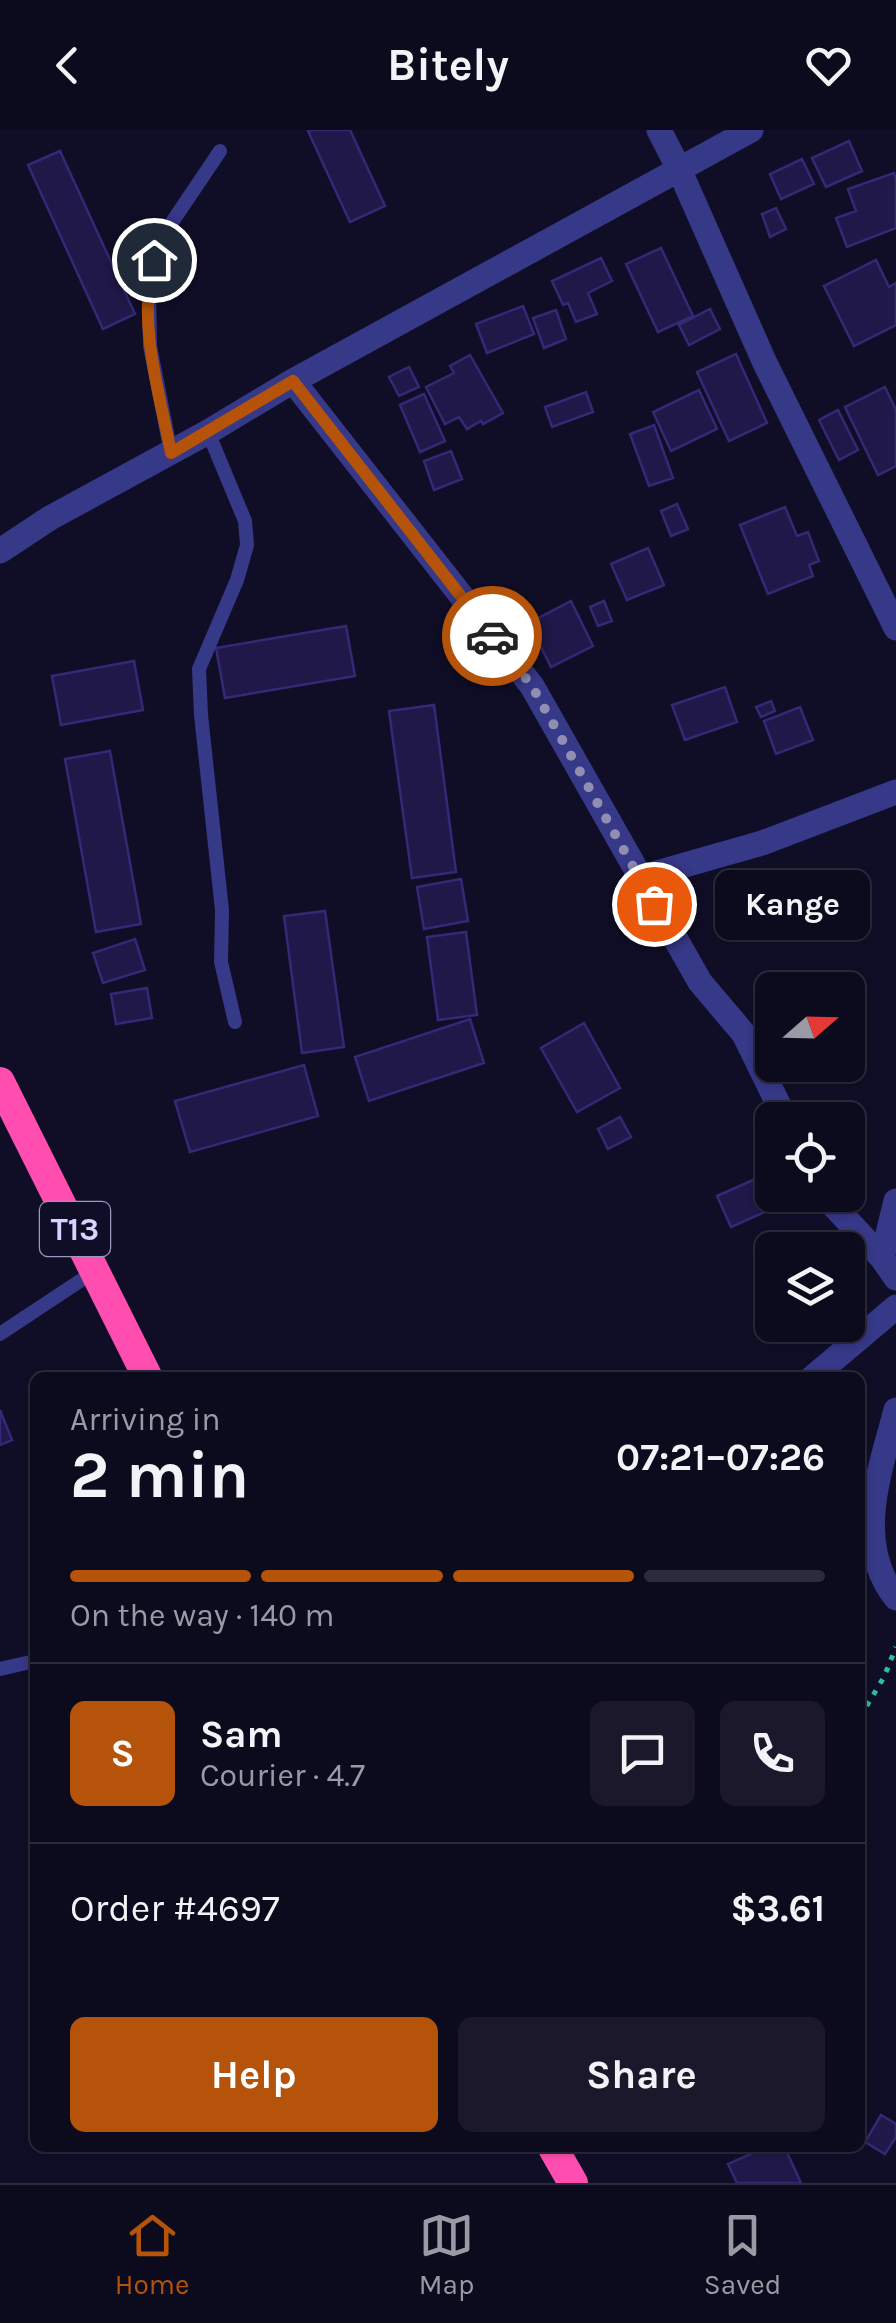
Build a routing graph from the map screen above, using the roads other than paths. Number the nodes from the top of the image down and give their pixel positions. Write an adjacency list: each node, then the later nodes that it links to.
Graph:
1 (660, 130): 4 (street)
2 (752, 130): 4 (street)
3 (220, 152): 7 (lane)
4 (679, 170): 5 (street); 9 (street)
5 (293, 381): 6 (street); 11 (street)
6 (208, 432): 7 (street); 12 (lane)
7 (171, 453): 8 (street)
8 (0, 551)
9 (896, 628)
10 (896, 792): 11 (street)
11 (638, 878): 14 (street)
12 (235, 1022)
13 (0, 1082): 18 (highway, T13)
14 (777, 1102)
15 (896, 1201): 17 (street)
16 (839, 1212): 17 (street)
17 (889, 1268)
18 (96, 1270): 20 (lane); 21 (highway, T13)
19 (895, 1314): 22 (street)
20 (0, 1334)
21 (145, 1372)
22 (820, 1372)
23 (896, 1410): 25 (street)
24 (865, 1524): 25 (street)
25 (872, 1538): 26 (street)
26 (896, 1598)
27 (30, 1661): 28 (lane)
28 (0, 1668)
29 (555, 2152): 30 (highway)
30 (573, 2183)

